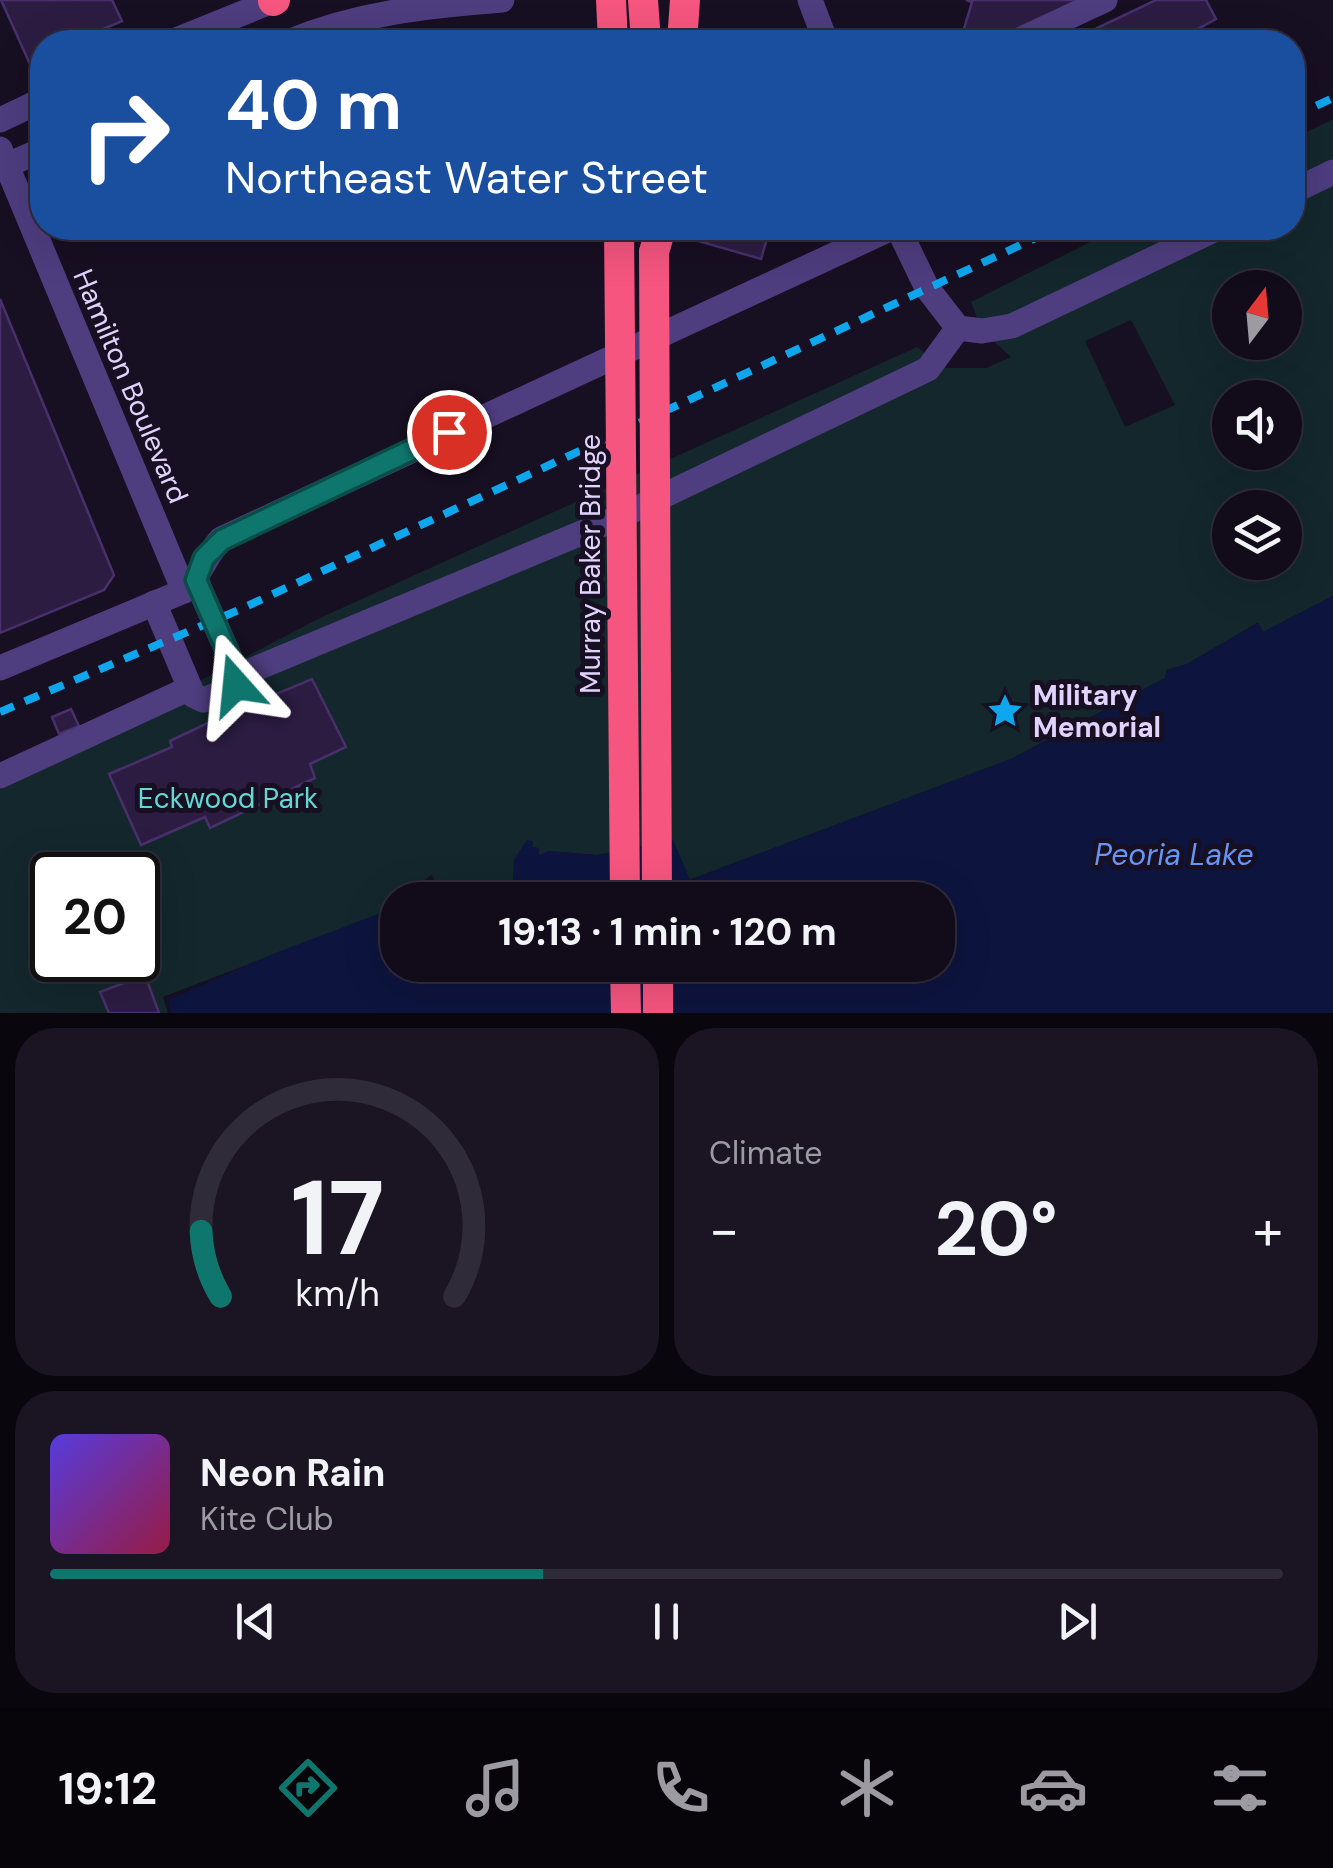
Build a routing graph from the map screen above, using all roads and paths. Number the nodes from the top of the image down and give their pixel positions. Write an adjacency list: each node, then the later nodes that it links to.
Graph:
1 (274, 0): 8 (street)
2 (502, 0): 9 (street)
3 (610, 0): 10 (highway)
4 (643, 0): 11 (highway)
5 (685, 0): 12 (highway)
6 (810, 0): 13 (street)
7 (1106, 0): 14 (street)
8 (200, 30)
9 (324, 30)
10 (612, 30)
11 (645, 30)
12 (683, 30)
13 (821, 30)
14 (1041, 30)
15 (30, 106): 16 (street)
16 (0, 120)
17 (30, 153): 18 (street)
18 (2, 161): 21 (street, Hamilton Boulevard)
19 (1333, 172): 20 (street)
20 (1305, 186)
21 (30, 224)
22 (37, 240): 29 (street, Hamilton Boulevard)
23 (619, 240): 35 (highway, Murray Baker Bridge, bridge)
24 (656, 240): 36 (highway, bridge)
25 (869, 240): 29 (street)
26 (901, 240): 28 (street)
27 (1193, 240): 28 (street)
28 (958, 328): 32 (street)
29 (190, 585): 30 (street); 32 (street, Hamilton Boulevard)
30 (154, 603): 31 (street); 33 (street)
31 (0, 668)
32 (238, 676): 33 (street)
33 (190, 688): 34 (street)
34 (0, 776)
35 (625, 882)
36 (657, 882)
37 (625, 982): 39 (highway)
38 (658, 982): 40 (highway)
39 (626, 1013)
40 (658, 1013)

